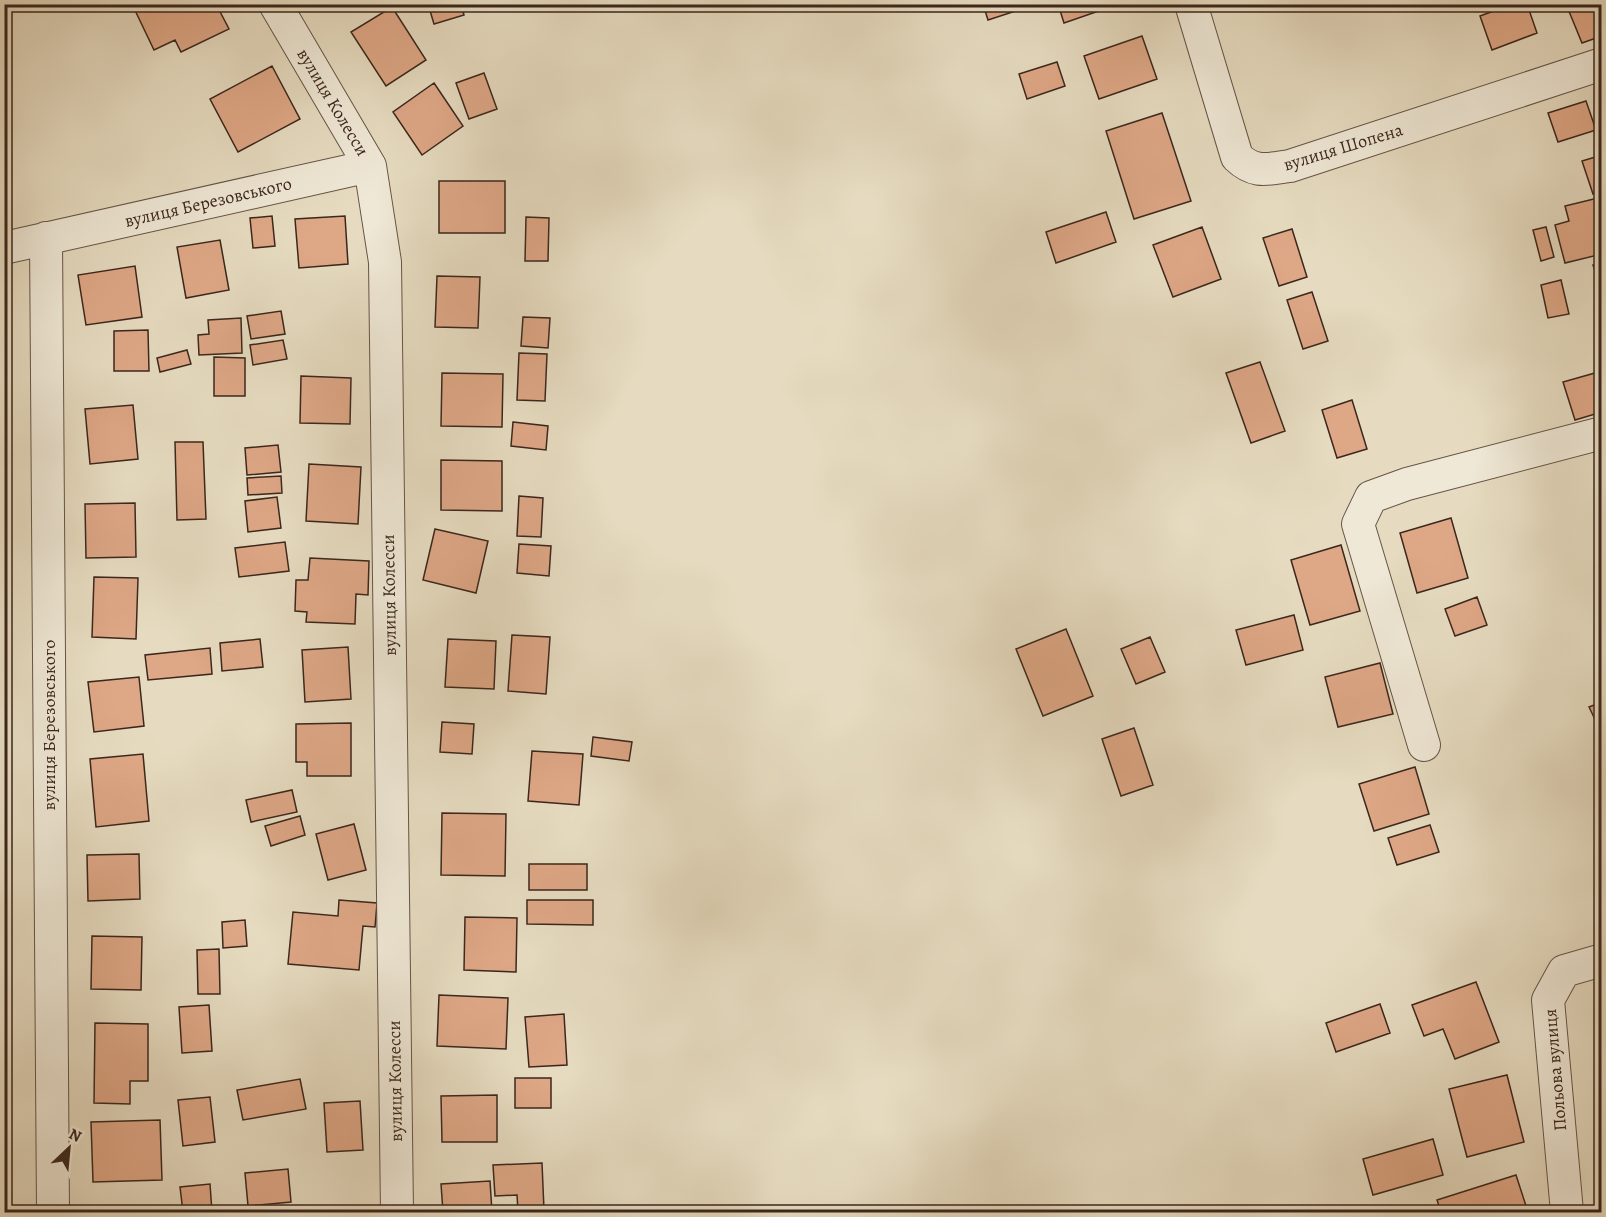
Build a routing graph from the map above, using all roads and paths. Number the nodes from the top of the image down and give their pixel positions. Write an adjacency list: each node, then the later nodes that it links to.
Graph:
1 (275, 4): 4 (street, вулиця Колесси)
2 (1191, 4): 3 (street, вулиця Шопена)
3 (1602, 64)
4 (370, 166): 5 (street, вулиця Березовського); 11 (street, вулиця Колесси)
5 (46, 238): 6 (street, вулиця Березовського); 10 (street, вулиця Березовського)
6 (4, 248)
7 (1602, 433): 8 (street)
8 (1424, 745)
9 (1602, 960): 12 (street, Польова вулиця)
10 (53, 1212)
11 (397, 1212)
12 (1567, 1212)

